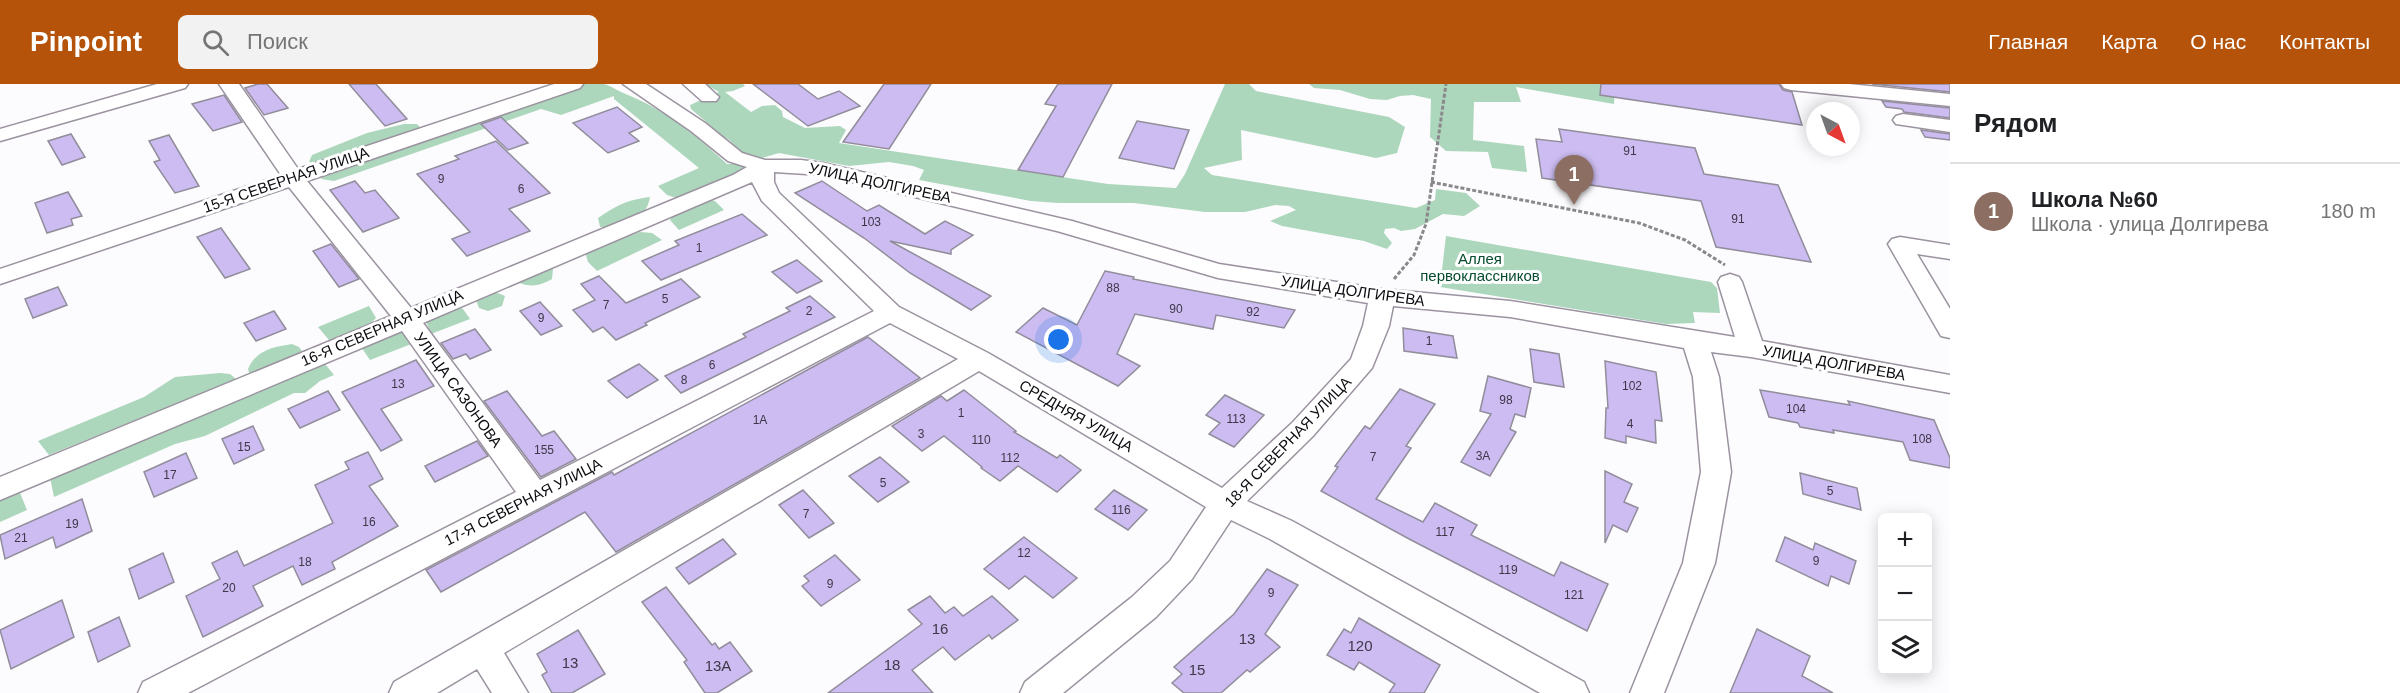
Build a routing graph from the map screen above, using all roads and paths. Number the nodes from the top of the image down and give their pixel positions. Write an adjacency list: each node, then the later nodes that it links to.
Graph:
1 (178, 84): 12 (street)
2 (229, 84): 14 (street, УЛИЦА САЗОНОВА)
3 (573, 84): 14 (street, 15-Я СЕВЕРНАЯ УЛИЦА)
4 (633, 84): 13 (street)
5 (693, 84): 8 (street)
6 (1446, 84): 15 (path)
7 (1791, 84): 9 (street)
8 (709, 97)
9 (1950, 100)
10 (1903, 120): 11 (street)
11 (1950, 126)
12 (0, 135)
13 (764, 166): 19 (street, УЛИЦА ДОЛГИРЕВА); 20 (street, СРЕДНЯЯ УЛИЦА); 21 (street, 16-Я СЕВЕРНАЯ УЛИЦА)
14 (293, 177): 17 (street, 15-Я СЕВЕРНАЯ УЛИЦА); 21 (street, УЛИЦА САЗОНОВА)
15 (1431, 182): 18 (path); 19 (path)
16 (1950, 252): 22 (street)
17 (0, 277)
18 (1730, 282): 24 (street)
19 (1382, 297): 23 (street, УЛИЦА ДОЛГИРЕВА); 29 (street, 18-Я СЕВЕРНАЯ УЛИЦА)
20 (890, 313): 25 (street, СРЕДНЯЯ УЛИЦА); 28 (street, 17-Я СЕВЕРНАЯ УЛИЦА)
21 (406, 318): 27 (street, 16-Я СЕВЕРНАЯ УЛИЦА); 28 (street, УЛИЦА САЗОНОВА)
22 (1950, 330)
23 (1695, 341): 24 (street, УЛИЦА ДОЛГИРЕВА); 36 (street)
24 (1751, 348): 26 (street, УЛИЦА ДОЛГИРЕВА)
25 (979, 359): 29 (street, СРЕДНЯЯ УЛИЦА); 30 (street)
26 (1950, 384)
27 (0, 489)
28 (535, 496): 31 (street, 17-Я СЕВЕРНАЯ УЛИЦА)
29 (1225, 504): 34 (street, 18-Я СЕВЕРНАЯ УЛИЦА); 35 (street, СРЕДНЯЯ УЛИЦА)
30 (482, 648): 32 (street); 33 (street)
31 (155, 693)
32 (406, 693)
33 (511, 693)
34 (1037, 693)
35 (1572, 693)
36 (1647, 693)

